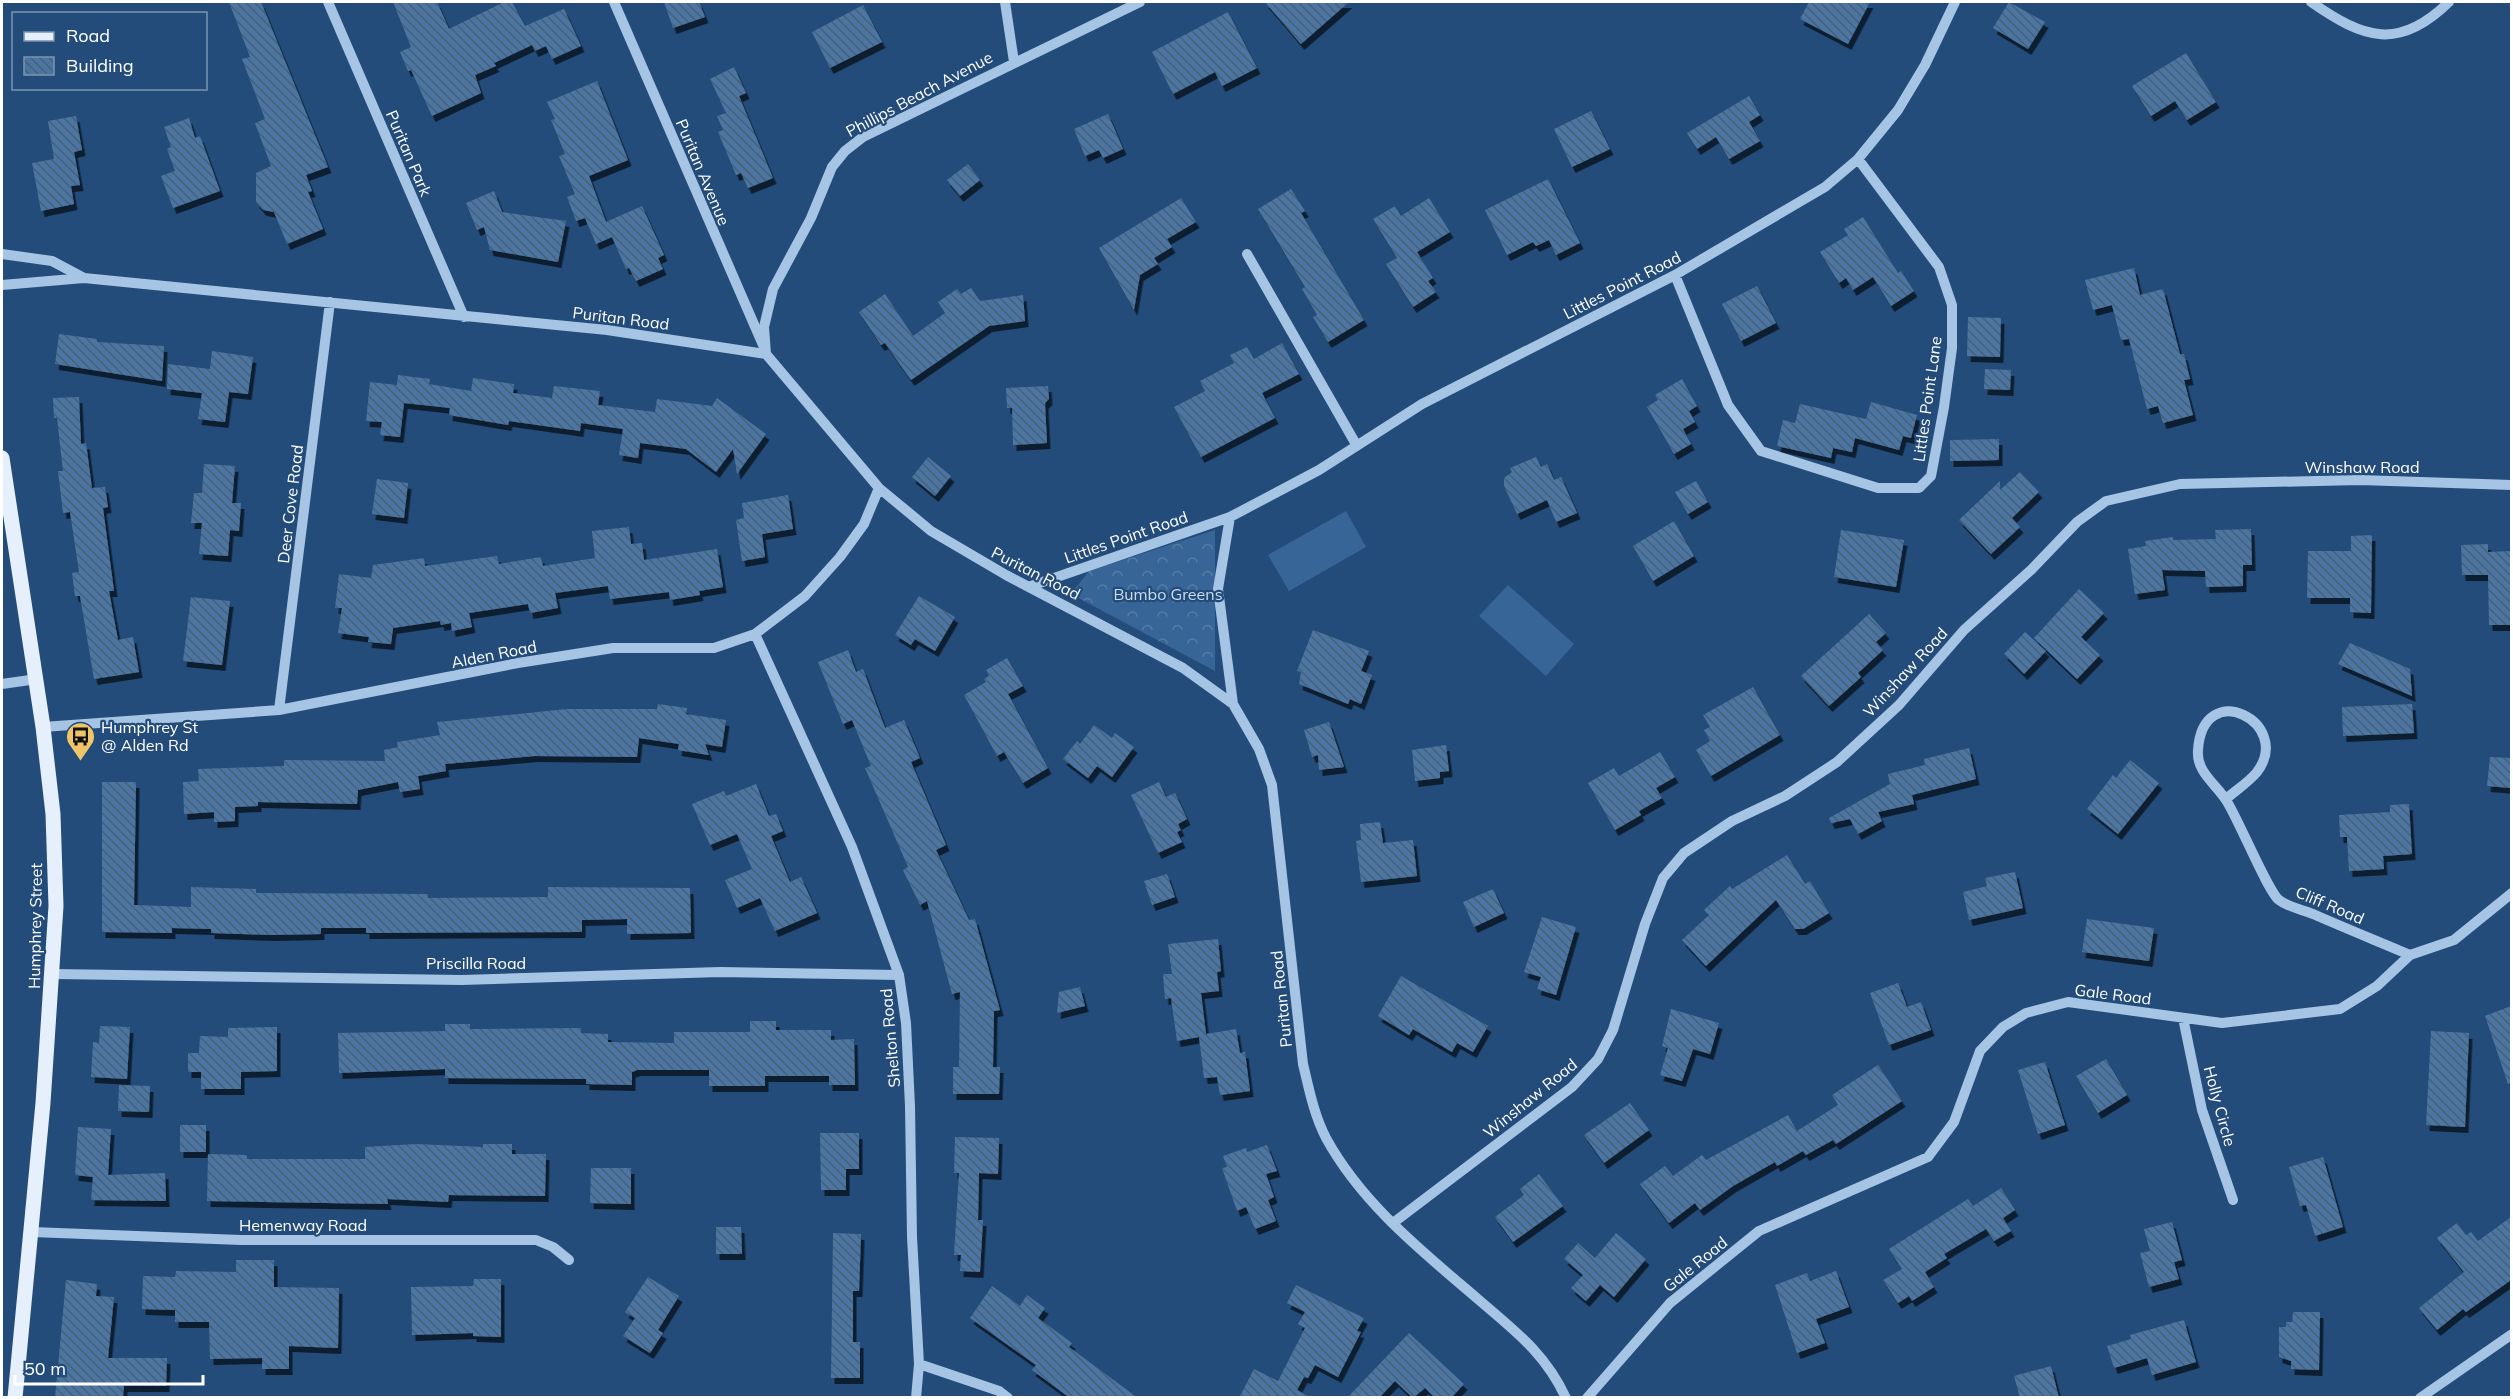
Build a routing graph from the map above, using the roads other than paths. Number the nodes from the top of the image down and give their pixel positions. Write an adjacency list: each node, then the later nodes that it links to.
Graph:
1 (328, 2): 16 (street, Puritan Park)
2 (614, 2): 17 (street, Puritan Avenue)
3 (1005, 2): 8 (street, Phillips Beach Avenue)
4 (1140, 2): 8 (street, Phillips Beach Avenue)
5 (1955, 2): 9 (street, Littles Point Road)
6 (2312, 2): 7 (street)
7 (2449, 2)
8 (1014, 62): 17 (street, Phillips Beach Avenue)
9 (1858, 159): 12 (street, Littles Point Road); 12 (street, Littles Point Lane)
10 (2, 254): 13 (street, Puritan Road)
11 (1247, 254): 18 (street)
12 (1675, 275): 18 (street, Littles Point Road)
13 (84, 278): 14 (street, Puritan Road); 15 (street, Puritan Road)
14 (2, 285)
15 (330, 302): 16 (street, Puritan Road); 28 (street, Deer Cove Road)
16 (464, 317): 17 (street, Puritan Road)
17 (766, 354): 21 (street, Puritan Road)
18 (1357, 446): 22 (street, Littles Point Road)
19 (2, 458): 25 (main road, Humphrey Street)
20 (2511, 485): 37 (street, Winshaw Road)
21 (879, 488): 23 (street, Puritan Road); 24 (street, Alden Road)
22 (1230, 517): 23 (street, Littles Point Road); 27 (street)
23 (1031, 586): 27 (street, Puritan Road)
24 (754, 634): 28 (street, Alden Road); 34 (street, Shelton Road)
25 (37, 679): 26 (street); 29 (main road, Humphrey Street)
26 (2, 684)
27 (1233, 704): 37 (street, Puritan Road)
28 (279, 710): 29 (street, Alden Road)
29 (43, 727): 33 (main road, Humphrey Street)
30 (2226, 799): 30 (street, Cliff Road); 32 (street, Cliff Road)
31 (2511, 893): 32 (street, Gale Road)
32 (2410, 955): 35 (street, Gale Road)
33 (54, 974): 34 (street, Priscilla Road); 38 (main road, Humphrey Street)
34 (899, 975): 41 (street, Shelton Road)
35 (2183, 1018): 36 (street, Holly Circle); 46 (street, Gale Road)
36 (2233, 1200)
37 (1393, 1223): 45 (street, Puritan Road)
38 (32, 1232): 39 (street, Hemenway Road); 42 (main road, Humphrey Street)
39 (569, 1260)
40 (2511, 1334): 47 (street)
41 (919, 1364): 43 (street, Shelton Road); 44 (street)
42 (15, 1398)
43 (916, 1398)
44 (1008, 1398)
45 (1566, 1398)
46 (1587, 1398)
47 (2420, 1398)

